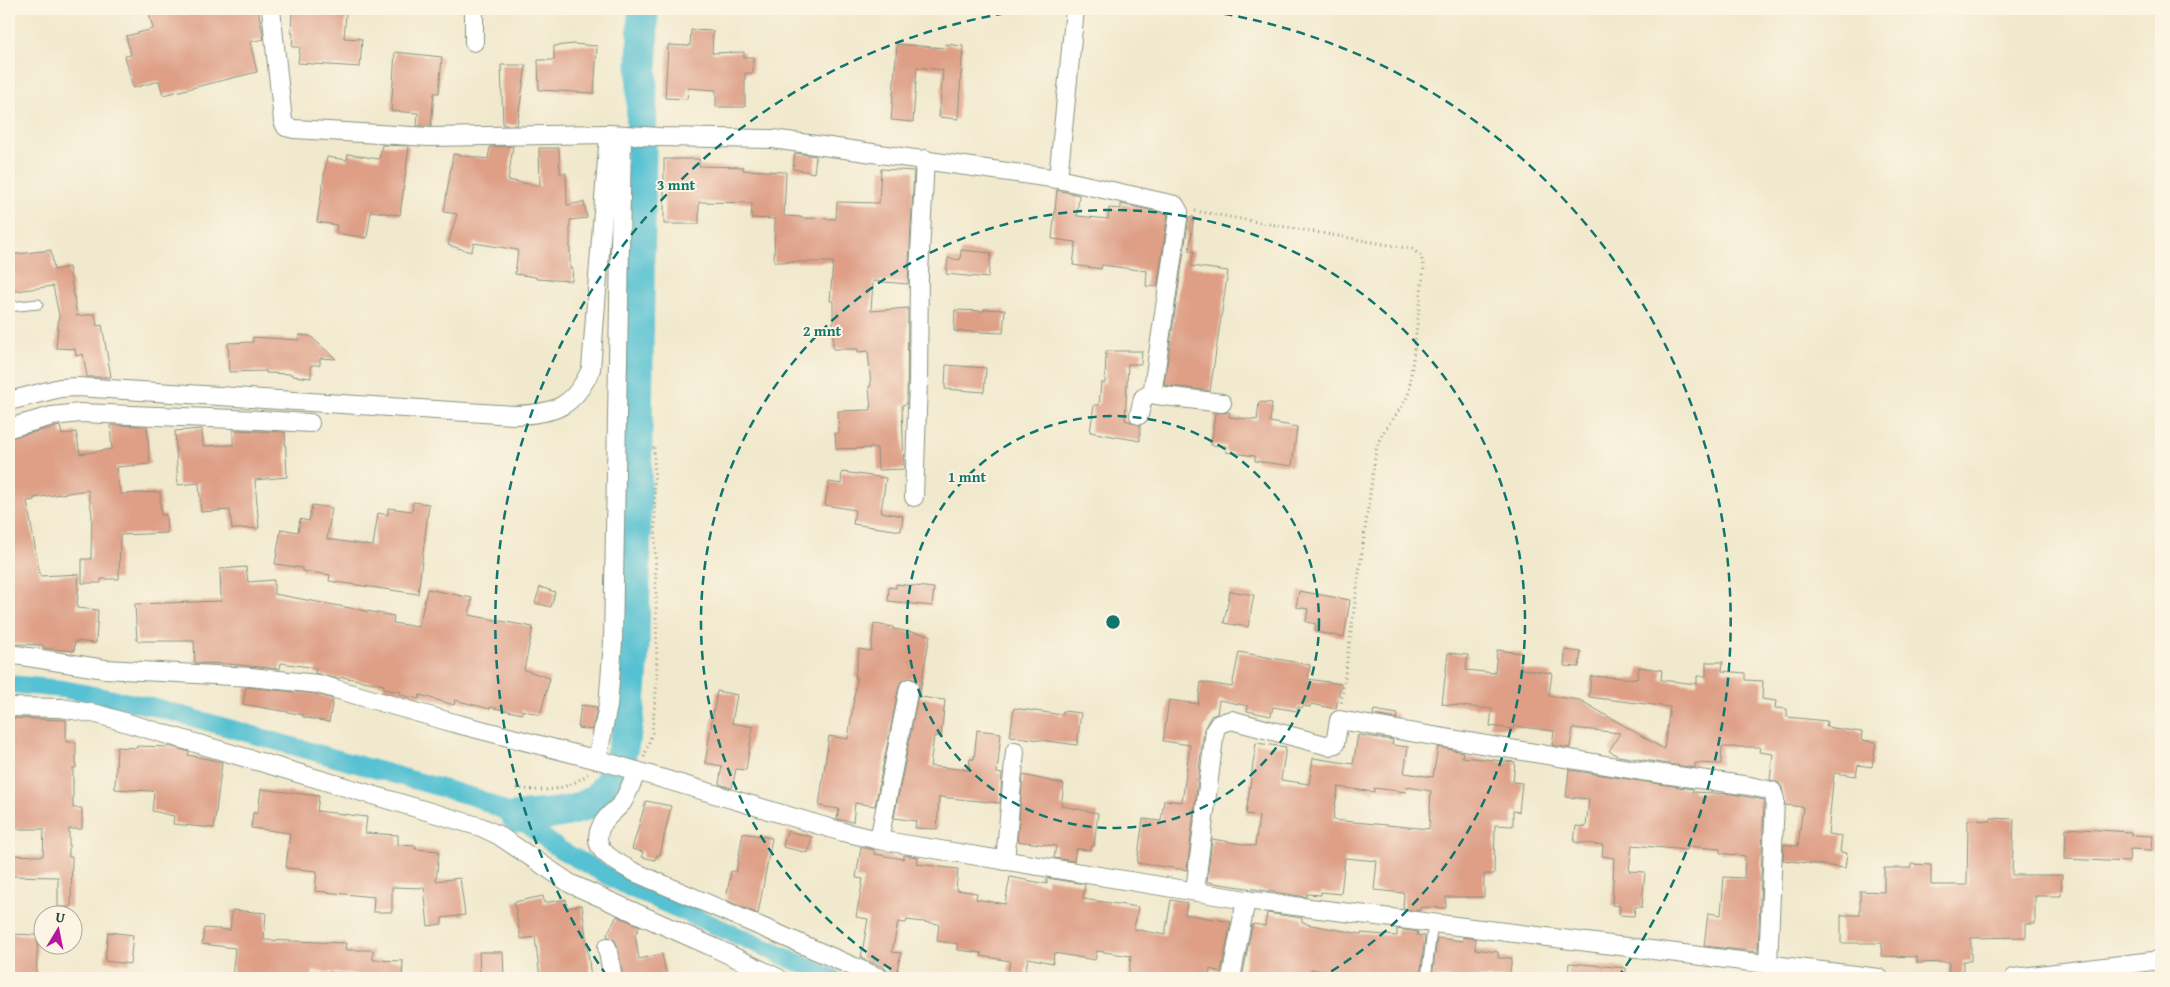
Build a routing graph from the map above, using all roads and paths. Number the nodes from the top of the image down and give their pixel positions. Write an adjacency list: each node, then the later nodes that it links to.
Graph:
1 (271, 9): 5 (street)
2 (474, 9): 4 (street)
3 (1075, 9): 7 (street)
4 (474, 42)
5 (622, 135): 6 (street); 12 (street); 24 (street)
6 (925, 159): 7 (street); 18 (street)
7 (1058, 179): 8 (street)
8 (1178, 208): 11 (street); 22 (path)
9 (38, 304): 10 (lane)
10 (9, 307)
11 (1154, 392): 13 (street); 14 (street)
12 (9, 401)
13 (1222, 403)
14 (1139, 415)
15 (310, 423): 16 (street)
16 (9, 428)
17 (654, 447): 25 (path)
18 (914, 497)
19 (9, 654): 24 (street)
20 (909, 688): 27 (street)
21 (9, 707): 36 (street)
22 (1339, 720): 29 (street); 34 (street)
23 (1015, 751): 28 (street)
24 (602, 761): 25 (street); 26 (path)
25 (631, 769): 27 (street); 37 (street)
26 (516, 788)
27 (879, 840): 28 (street)
28 (1005, 860): 29 (street)
29 (1195, 891): 30 (street)
30 (1246, 900): 31 (street); 38 (street)
31 (1433, 923): 34 (street); 39 (lane)
32 (607, 947): 35 (street)
33 (2161, 960): 41 (street)
34 (1768, 965): 40 (street)
35 (614, 978)
36 (778, 978)
37 (880, 978)
38 (1230, 978)
39 (1426, 978)
40 (1879, 978)
41 (2014, 978)

